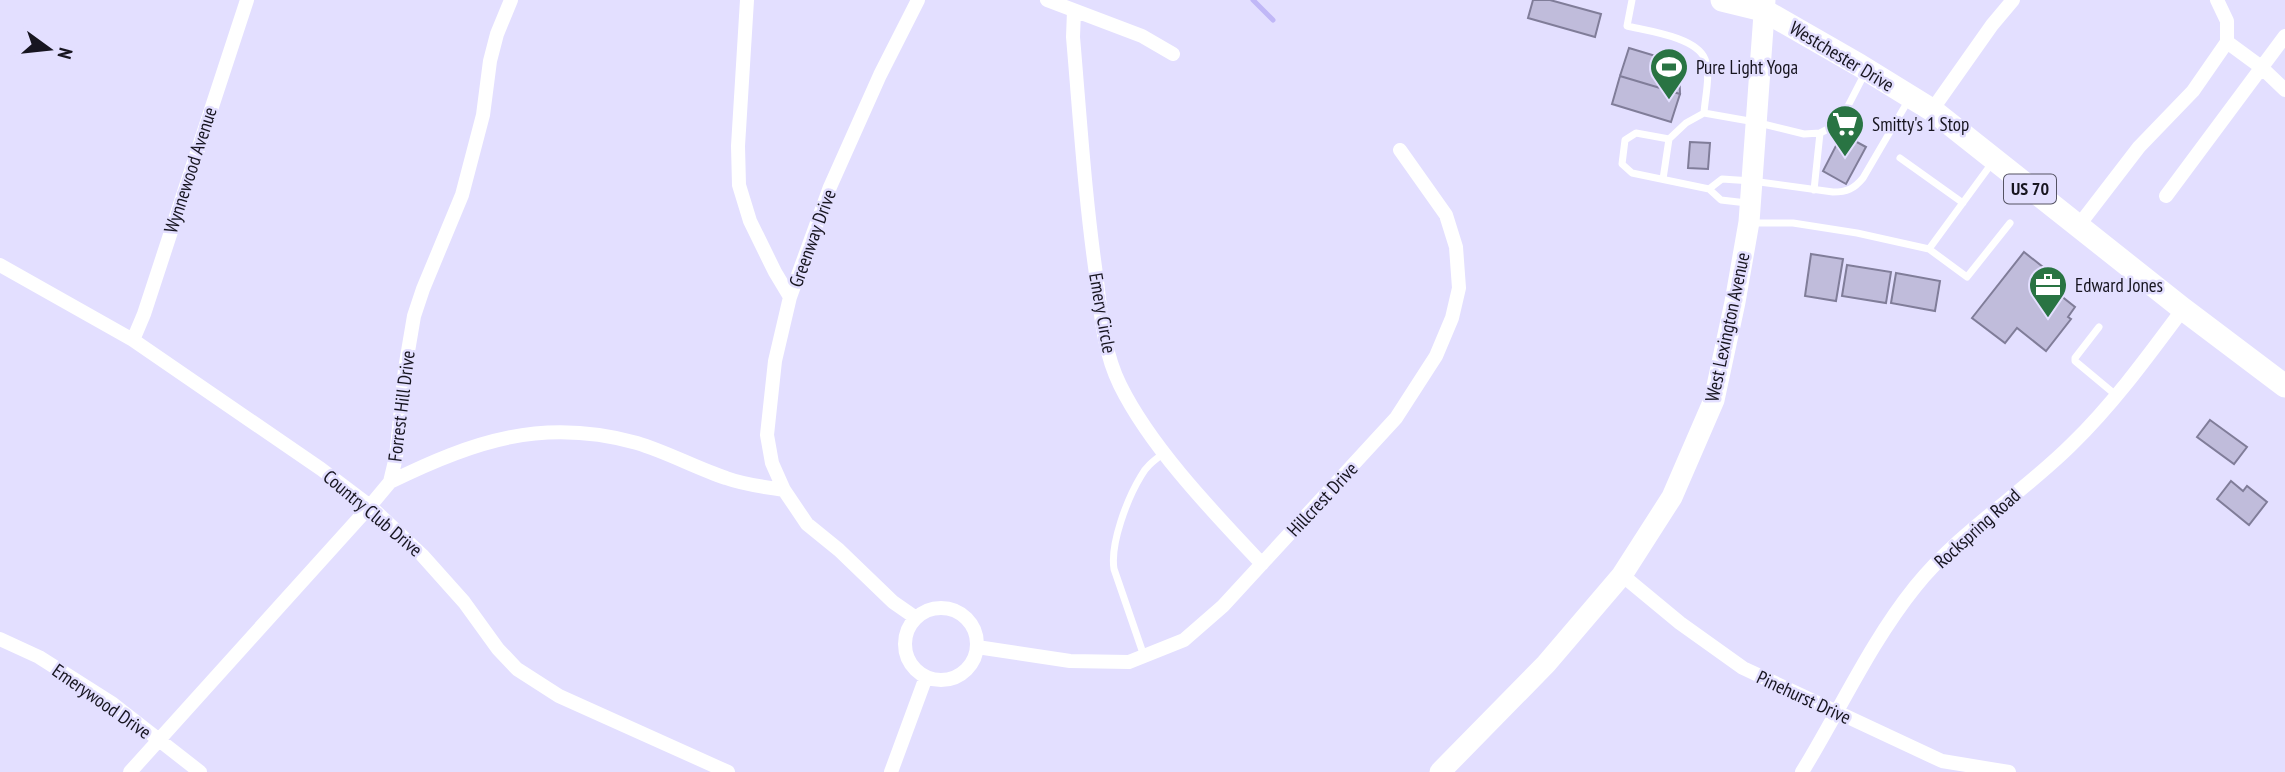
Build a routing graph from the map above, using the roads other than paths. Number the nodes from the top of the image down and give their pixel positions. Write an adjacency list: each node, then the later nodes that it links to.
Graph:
1 (247, 0): 41 (street, Wynnewood Avenue)
2 (511, 0): 45 (street, Forrest Hill Drive)
3 (747, 0): 38 (street)
4 (918, 0): 38 (street, Greenway Drive)
5 (1047, 0): 11 (street)
6 (1632, 0): 20 (lane)
7 (1723, 0): 10 (main road, Westchester Drive / US 70)
8 (2013, 0): 19 (street)
9 (2217, 0): 13 (street)
10 (1764, 5): 16 (main road, Westchester Drive / US 70); 21 (street, West Lexington Avenue)
11 (1074, 11): 14 (street); 44 (street, Emery Circle)
12 (2285, 36): 15 (street)
13 (2227, 43): 15 (street); 35 (street)
14 (1173, 54)
15 (2261, 67): 17 (street); 31 (street)
16 (1867, 70): 18 (main road, Westchester Drive / US 70); 22 (lane)
17 (2285, 89)
18 (1910, 97): 19 (main road, Westchester Drive / US 70); 30 (lane)
19 (1932, 110): 26 (main road, Westchester Drive / US 70)
20 (1704, 113): 21 (lane); 23 (lane)
21 (1755, 122): 22 (lane); 28 (street, West Lexington Avenue)
22 (1821, 133): 30 (lane)
23 (1669, 139): 27 (lane); 27 (lane)
24 (1400, 150): 48 (street, Hillcrest Drive)
25 (1900, 158): 32 (lane)
26 (1995, 160): 32 (lane); 35 (main road, Westchester Drive / US 70)
27 (1663, 179): 29 (lane)
28 (1752, 181): 29 (lane); 30 (lane); 33 (street, West Lexington Avenue)
29 (1709, 189): 33 (lane)
30 (1814, 190)
31 (2166, 196)
32 (1963, 203): 36 (lane)
33 (1749, 213): 36 (lane); 49 (street, West Lexington Avenue)
34 (2010, 223): 36 (lane)
35 (2079, 225): 39 (main road, Westchester Drive / US 70)
36 (1929, 249)
37 (0, 265): 41 (street, Country Club Drive)
38 (790, 297): 46 (street, Greenway Drive)
39 (2183, 309): 42 (main road, Westchester Drive / US 70); 43 (street, Rockspring Road)
40 (2099, 327): 43 (lane)
41 (133, 340): 47 (street, Country Club Drive)
42 (2285, 386)
43 (2117, 397): 55 (street, Rockspring Road)
44 (1164, 452): 48 (street, Emery Circle); 53 (lane)
45 (390, 482): 46 (street); 47 (street, Forrest Hill Drive)
46 (784, 490): 50 (street, Greenway Drive)
47 (370, 506): 56 (street, Forrest Hill Drive); 59 (street, Country Club Drive)
48 (1262, 564): 53 (street, Hillcrest Drive)
49 (1622, 575): 55 (street, Pinehurst Drive); 61 (street, West Lexington Avenue)
50 (916, 618): 52 (street); 54 (street)
51 (0, 639): 56 (street, Emerywood Drive)
52 (977, 647): 53 (street, Hillcrest Drive); 54 (street)
53 (1144, 656)
54 (926, 677): 60 (street)
55 (1837, 712): 62 (street, Rockspring Road); 63 (street, Pinehurst Drive)
56 (157, 740): 57 (street, Forrest Hill Drive); 58 (street, Emerywood Drive)
57 (130, 772)
58 (200, 772)
59 (728, 772)
60 (891, 772)
61 (1440, 772)
62 (1802, 772)
63 (2009, 772)

